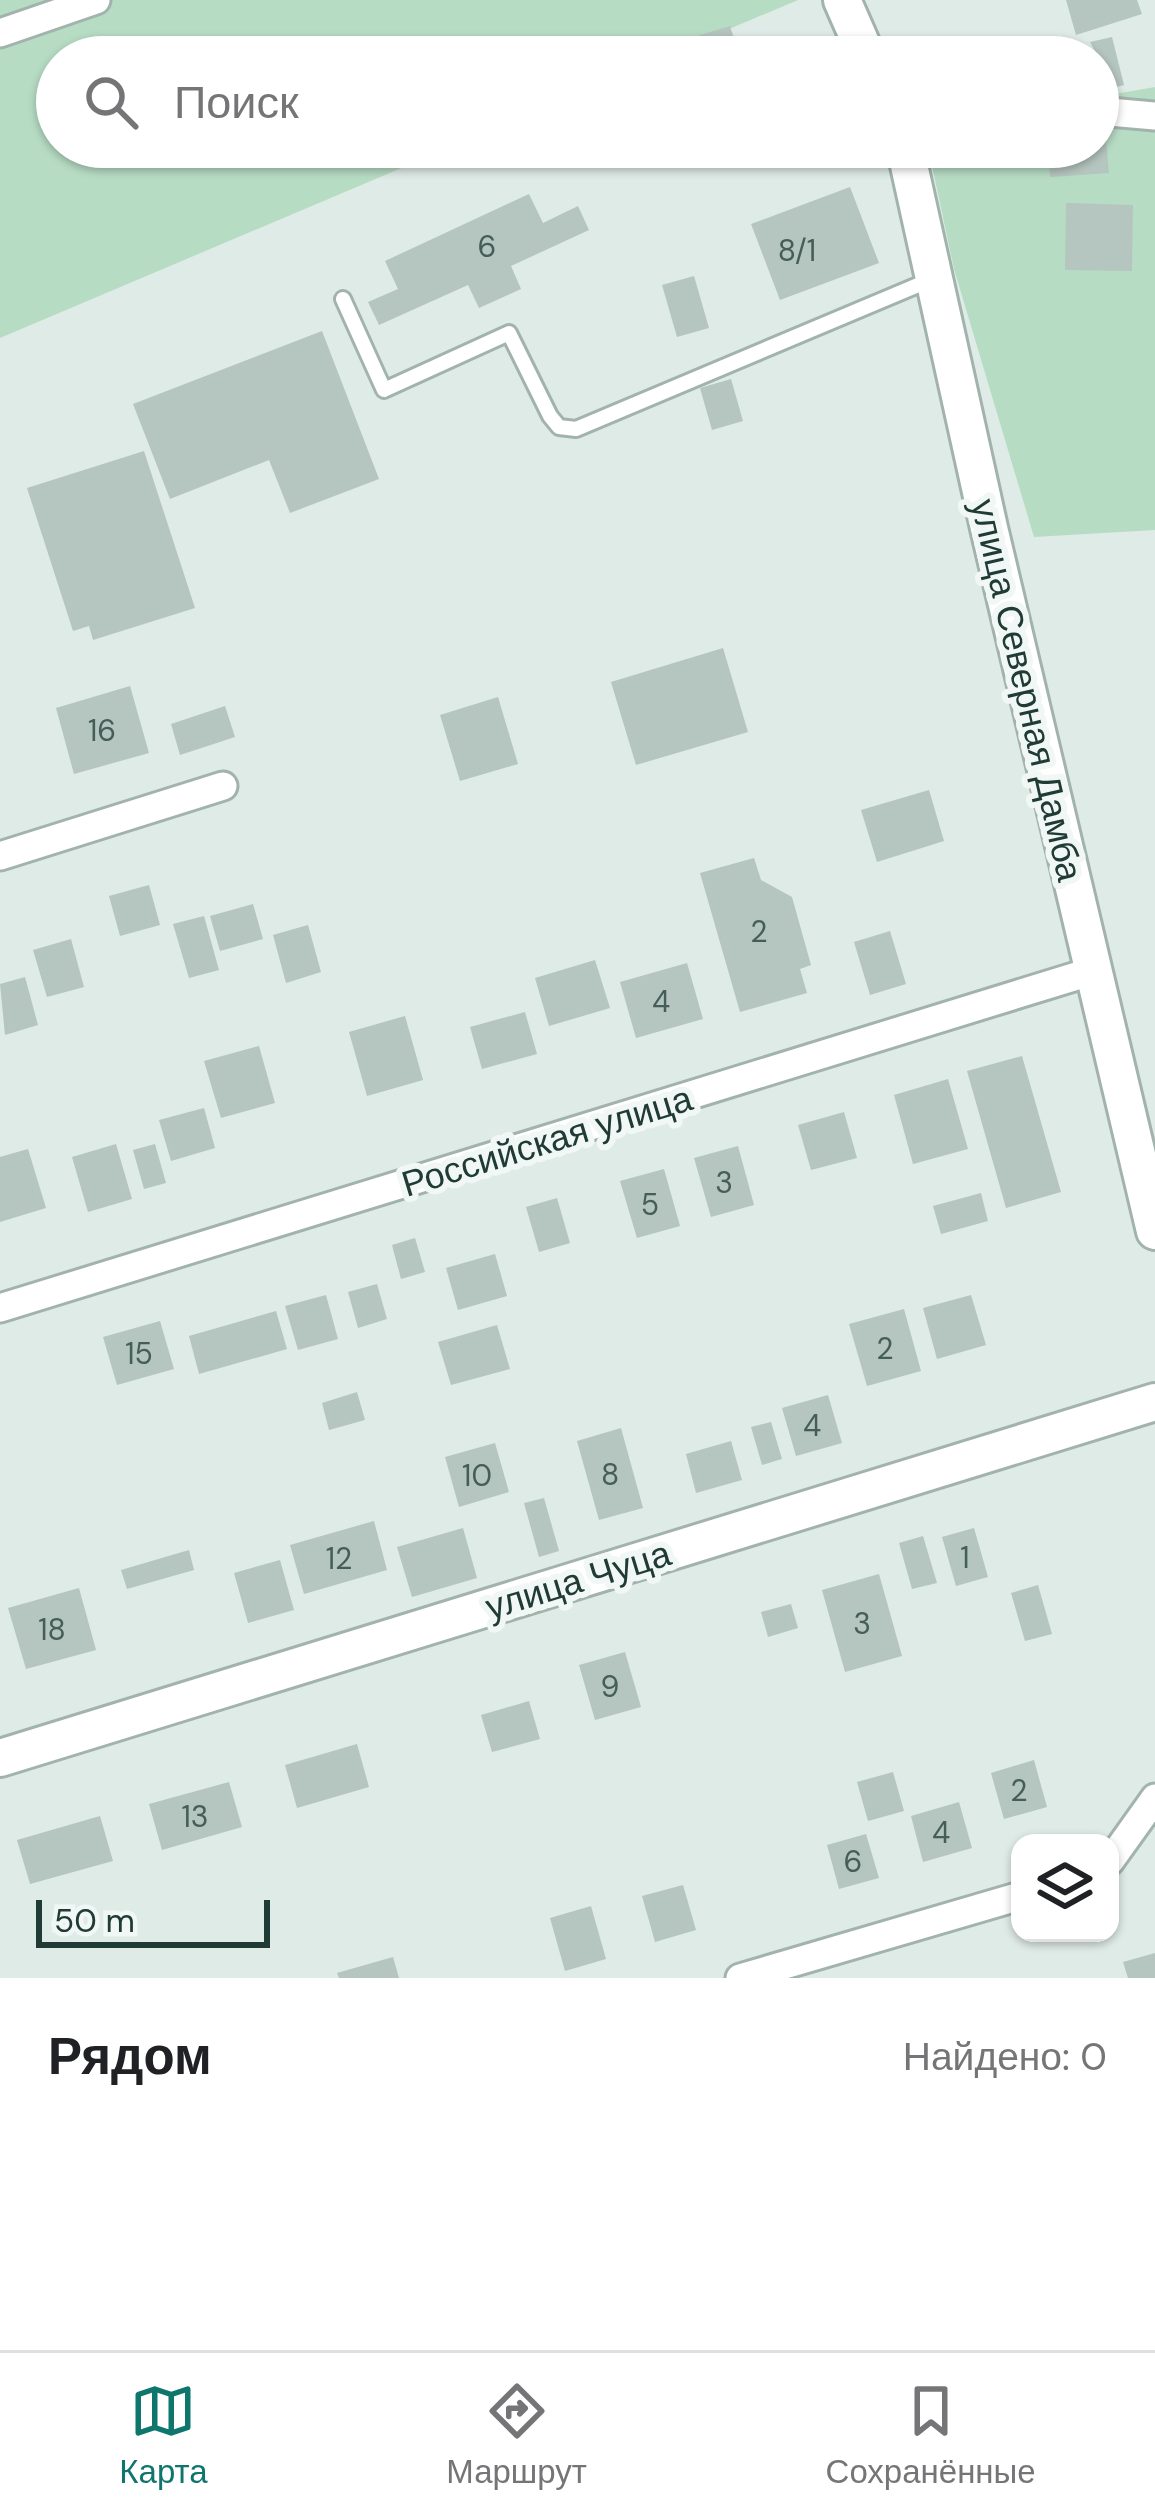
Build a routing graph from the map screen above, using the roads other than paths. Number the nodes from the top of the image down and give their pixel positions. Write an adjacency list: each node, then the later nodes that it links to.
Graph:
1 (95, 0): 3 (street)
2 (842, 0): 4 (street)
3 (0, 33)
4 (858, 36)
5 (1119, 113): 6 (street)
6 (1155, 116)
7 (911, 168): 8 (street, улица Северная Дамба)
8 (935, 278): 9 (lane); 12 (street, улица Северная Дамба)
9 (343, 299)
10 (223, 786): 11 (street)
11 (0, 856)
12 (1093, 970): 13 (street, улица Северная Дамба); 14 (street, Российская улица)
13 (1155, 1231)
14 (0, 1308)
15 (1155, 1402): 16 (street, улица Чуца)
16 (0, 1758)
17 (1155, 1798): 18 (street)
18 (1119, 1848)
19 (1011, 1899): 20 (street)
20 (740, 1978)

